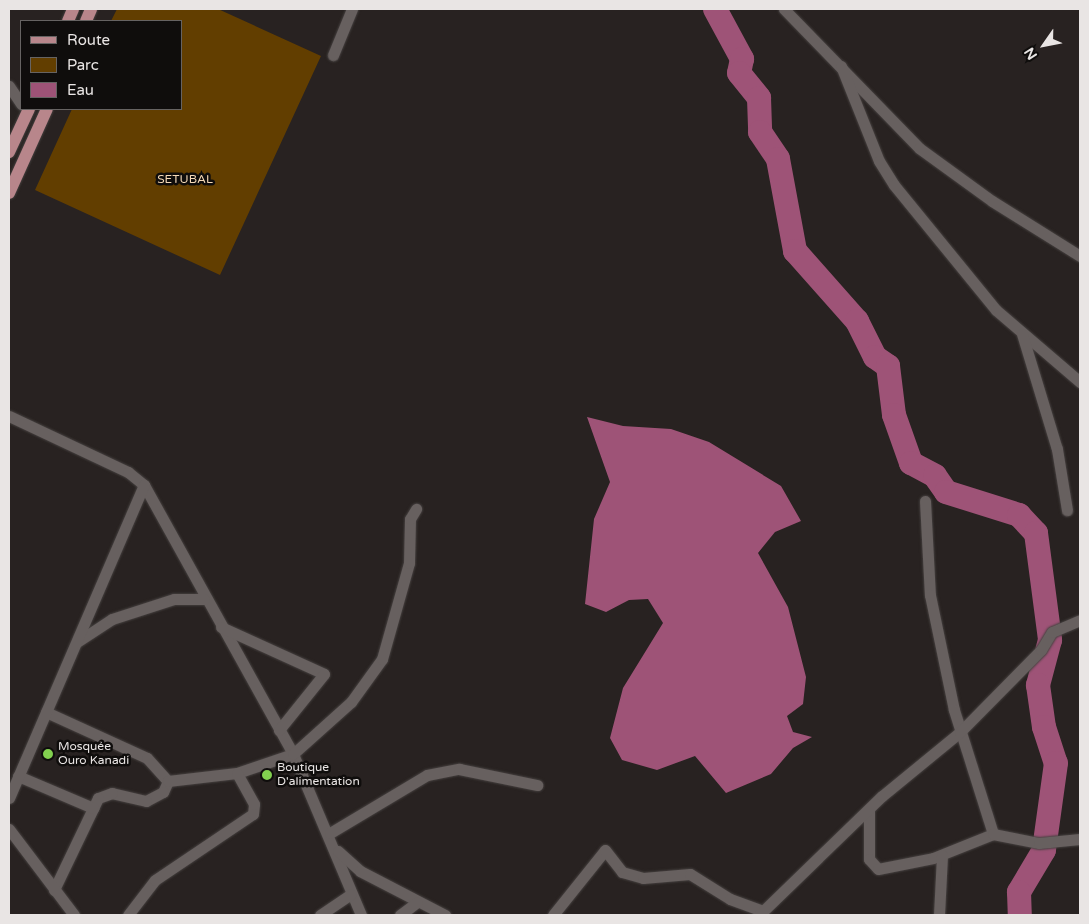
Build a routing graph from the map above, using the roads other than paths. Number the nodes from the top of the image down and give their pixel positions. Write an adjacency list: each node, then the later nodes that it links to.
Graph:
1 (352, 9): 3 (street)
2 (784, 9): 4 (street)
3 (333, 55)
4 (841, 66): 11 (street); 12 (street)
5 (9, 86): 6 (street)
6 (20, 100)
7 (25, 110): 9 (main road)
8 (46, 110): 10 (main road)
9 (9, 152)
10 (9, 193)
11 (1080, 256)
12 (1022, 334): 13 (street); 18 (street)
13 (1080, 382)
14 (9, 416): 15 (street)
15 (144, 485): 19 (street); 22 (street)
16 (925, 501): 25 (street)
17 (416, 509): 26 (street)
18 (1067, 510)
19 (204, 599): 21 (street); 22 (street)
20 (1080, 620): 25 (street)
21 (221, 626): 24 (street); 24 (street)
22 (75, 643): 23 (street)
23 (46, 712): 28 (street); 29 (street)
24 (279, 730): 26 (street)
25 (960, 732): 33 (street); 36 (street)
26 (294, 754): 27 (street); 35 (street)
27 (237, 773): 29 (street); 45 (street)
28 (18, 776): 31 (street); 32 (street)
29 (168, 781): 32 (street)
30 (537, 785): 35 (street)
31 (9, 798)
32 (93, 808): 40 (street)
33 (869, 809): 39 (street); 43 (street)
34 (9, 829): 40 (street)
35 (330, 833): 38 (street)
36 (993, 834): 37 (street); 39 (street)
37 (1080, 838)
38 (336, 848): 41 (street); 42 (street)
39 (942, 855): 51 (street)
40 (54, 890): 44 (street)
41 (351, 894): 46 (street); 47 (street)
42 (417, 902): 48 (street); 49 (street)
43 (761, 913): 50 (street)
44 (74, 915)
45 (128, 915)
46 (320, 915)
47 (361, 915)
48 (400, 915)
49 (445, 915)
50 (553, 915)
51 (939, 915)

